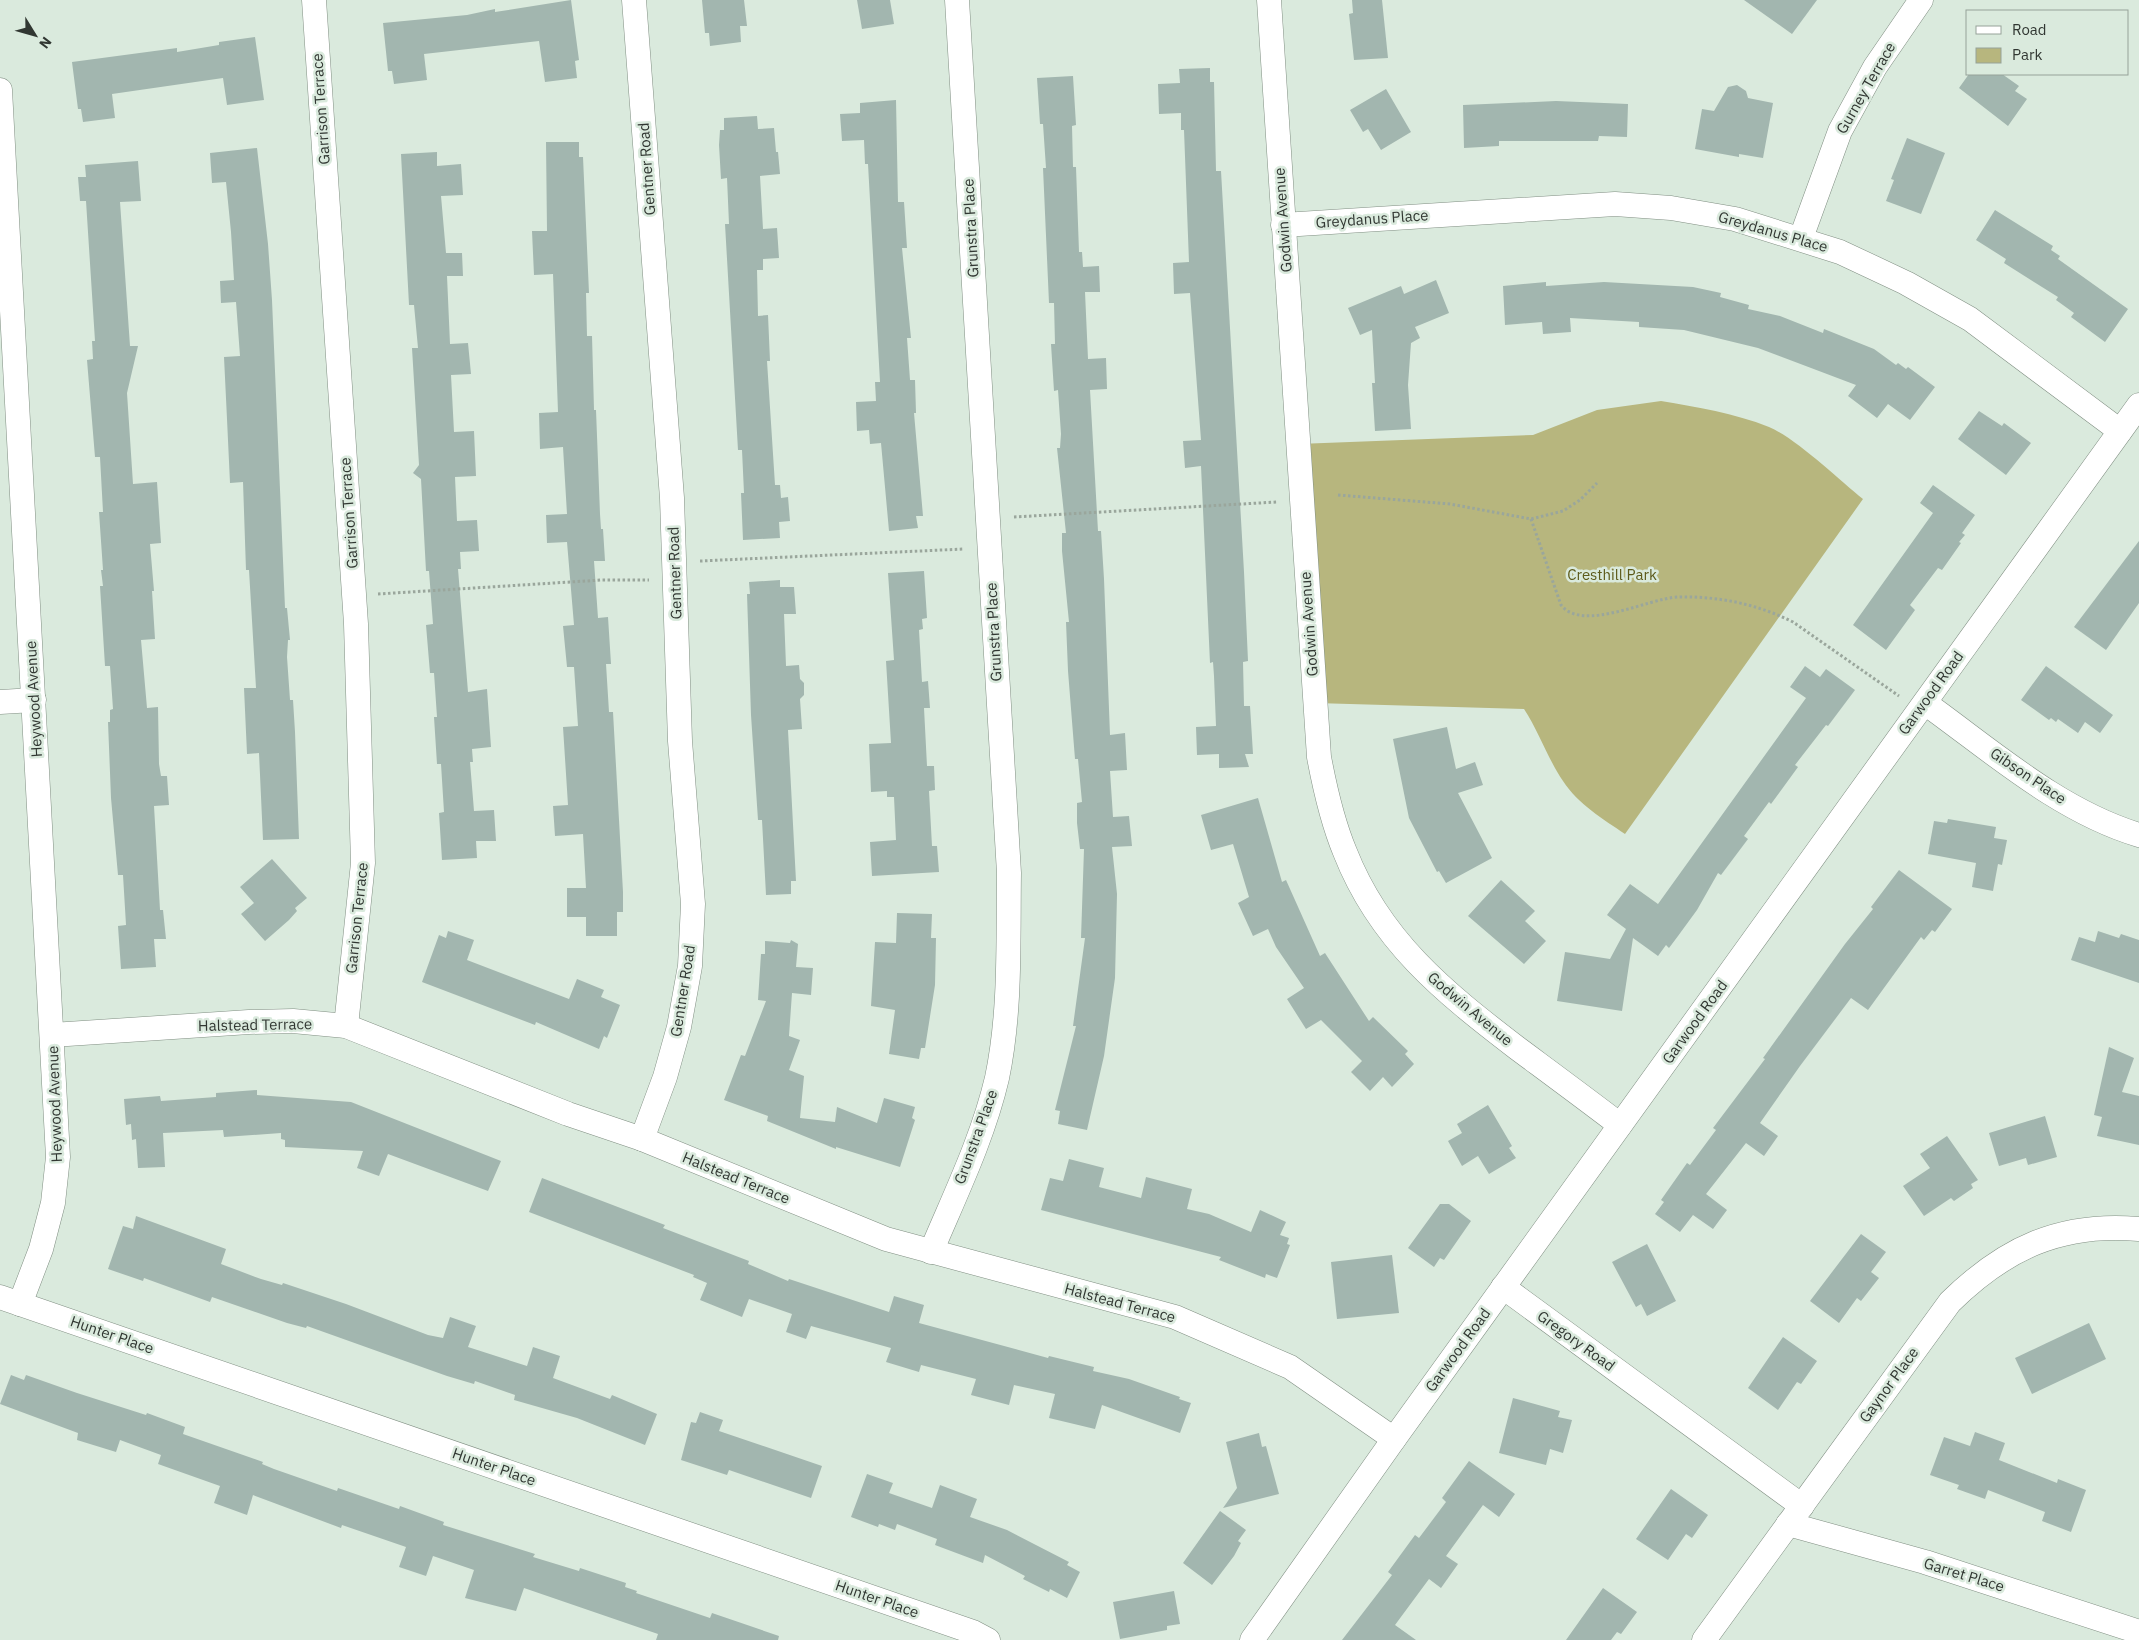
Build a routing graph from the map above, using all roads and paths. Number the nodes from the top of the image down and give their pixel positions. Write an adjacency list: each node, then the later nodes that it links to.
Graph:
1 (314, 0): 18 (street, Garrison Terrace)
2 (634, 0): 17 (street, Gentner Road)
3 (957, 0): 14 (street, Grunstra Place)
4 (1268, 0): 7 (street, Godwin Avenue)
5 (1921, 0): 8 (street, Gurney Terrace)
6 (0, 90): 19 (street, Heywood Avenue)
7 (1283, 225): 8 (street, Greydanus Place); 13 (street, Godwin Avenue)
8 (1801, 238): 10 (street, Greydanus Place)
9 (2139, 405): 10 (street, Garwood Road)
10 (2120, 431): 21 (street, Garwood Road)
11 (1597, 483): 15 (path)
12 (1338, 495): 15 (path)
13 (1300, 500): 14 (path); 25 (street, Godwin Avenue)
14 (988, 518): 16 (street, Grunstra Place)
15 (1530, 518): 21 (path)
16 (989, 549): 17 (path); 28 (street, Grunstra Place)
17 (674, 571): 18 (path); 26 (street, Gentner Road)
18 (354, 597): 23 (street, Garrison Terrace)
19 (34, 700): 20 (street); 24 (street, Heywood Avenue)
20 (0, 702)
21 (1922, 706): 22 (street, Gibson Place); 25 (street, Garwood Road)
22 (2139, 835)
23 (346, 1026): 24 (street, Halstead Terrace); 26 (street, Halstead Terrace)
24 (52, 1034): 30 (street, Heywood Avenue)
25 (1620, 1125): 29 (street, Garwood Road)
26 (642, 1139): 28 (street, Halstead Terrace)
27 (2139, 1229): 33 (street, Gaynor Place)
28 (931, 1252): 32 (street, Halstead Terrace)
29 (1503, 1288): 31 (street, Gregory Road); 32 (street, Garwood Road)
30 (10, 1300): 35 (street, Hunter Place)
31 (1649, 1394): 33 (street, Garret Place)
32 (1394, 1439): 36 (street, Garwood Road)
33 (1795, 1515): 34 (street, Garret Place); 37 (street, Gaynor Place)
34 (2139, 1632)
35 (988, 1640)
36 (1252, 1640)
37 (1704, 1640)

